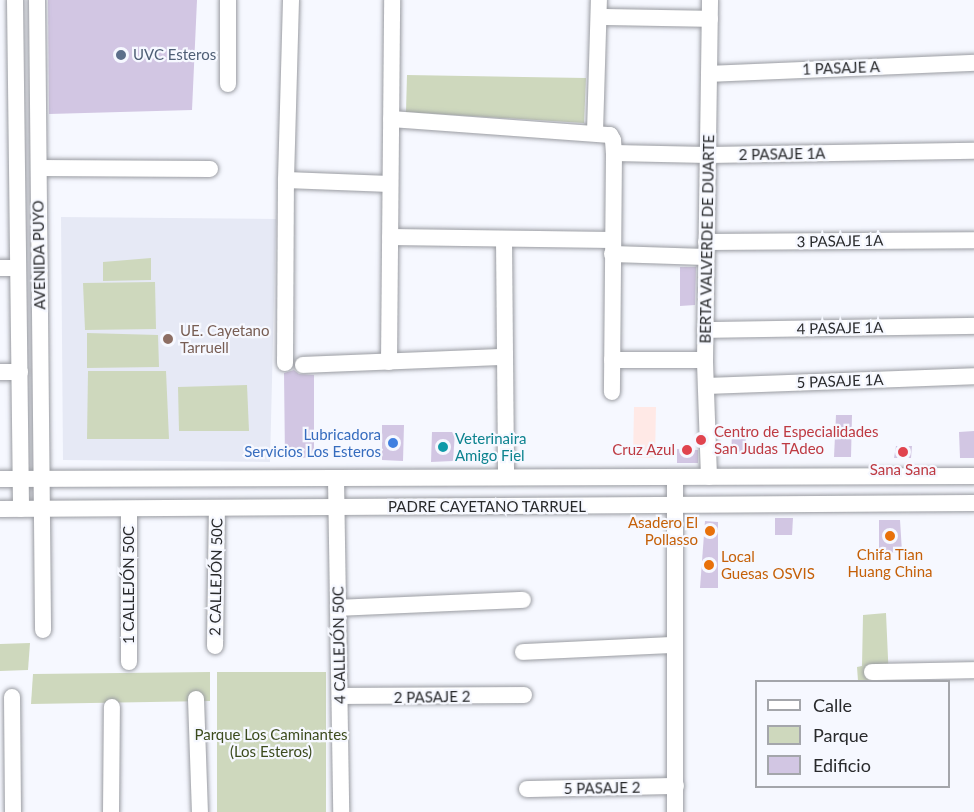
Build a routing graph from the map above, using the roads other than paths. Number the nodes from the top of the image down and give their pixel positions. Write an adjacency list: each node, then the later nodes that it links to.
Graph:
1 (15, 0): 12 (street, AVENIDA PUYO)
2 (37, 0): 19 (street, AVENIDA PUYO)
3 (228, 0): 13 (street)
4 (291, 0): 21 (street)
5 (392, 0): 14 (street)
6 (599, 0): 8 (street)
7 (710, 0): 9 (street, BERTA VALVERDE DE DUARTE)
8 (599, 17): 9 (street); 15 (street)
9 (710, 19): 11 (street, BERTA VALVERDE DE DUARTE)
10 (974, 63): 11 (street, 1 PASAJE A)
11 (709, 74): 18 (street, BERTA VALVERDE DE DUARTE)
12 (8, 77): 29 (street, AVENIDA PUYO)
13 (228, 84)
14 (391, 119): 15 (street); 22 (street)
15 (595, 132): 17 (street)
16 (974, 151): 18 (street, 2 PASAJE 1A)
17 (614, 153): 18 (street, 2 PASAJE 1A); 26 (street)
18 (708, 155): 27 (street, BERTA VALVERDE DE DUARTE)
19 (39, 168): 20 (street); 50 (street, AVENIDA PUYO)
20 (210, 170)
21 (286, 180): 22 (street); 36 (street)
22 (390, 184): 23 (street)
23 (390, 237): 24 (street); 35 (street)
24 (504, 239): 26 (street); 32 (street)
25 (974, 240): 27 (street, 3 PASAJE 1A)
26 (612, 247): 27 (street, 3 PASAJE 1A); 33 (street)
27 (706, 249): 31 (street, BERTA VALVERDE DE DUARTE)
28 (0, 268): 29 (street)
29 (18, 268): 39 (street, AVENIDA PUYO)
30 (974, 326): 31 (street, 4 PASAJE 1A)
31 (705, 330): 34 (street, BERTA VALVERDE DE DUARTE)
32 (505, 357): 35 (street); 44 (street)
33 (612, 360): 34 (street); 42 (street)
34 (705, 360): 41 (street, BERTA VALVERDE DE DUARTE)
35 (389, 362): 37 (street)
36 (285, 363)
37 (303, 365)
38 (0, 372): 39 (street)
39 (20, 372): 49 (street, AVENIDA PUYO)
40 (974, 376): 41 (street, 5 PASAJE 1A)
41 (706, 386): 46 (street, BERTA VALVERDE DE DUARTE)
42 (612, 392)
43 (974, 476): 46 (street, PADRE CAYETANO TARRUEL)
44 (506, 477): 45 (street, PADRE CAYETANO TARRUEL); 47 (street, PADRE CAYETANO TARRUEL)
45 (675, 477): 46 (street, PADRE CAYETANO TARRUEL); 52 (street)
46 (709, 477)
47 (336, 478): 50 (street, PADRE CAYETANO TARRUEL); 55 (street, 4 CALLEJÓN 50C)
48 (0, 479): 49 (street, PADRE CAYETANO TARRUEL)
49 (21, 479): 50 (street, PADRE CAYETANO TARRUEL); 57 (street, AVENIDA PUYO)
50 (42, 479): 58 (street, AVENIDA PUYO)
51 (974, 503): 52 (street, PADRE CAYETANO TARRUEL)
52 (674, 506): 55 (street, PADRE CAYETANO TARRUEL); 62 (street)
53 (129, 508): 54 (street, PADRE CAYETANO TARRUEL); 58 (street, PADRE CAYETANO TARRUEL); 65 (street, 1 CALLEJÓN 50C)
54 (217, 508): 55 (street, PADRE CAYETANO TARRUEL); 63 (street, 2 CALLEJÓN 50C)
55 (337, 508): 60 (street, 4 CALLEJÓN 50C)
56 (0, 509): 57 (street, PADRE CAYETANO TARRUEL)
57 (21, 509): 58 (street, PADRE CAYETANO TARRUEL)
58 (42, 509): 61 (street)
59 (523, 600): 60 (street)
60 (338, 608): 69 (street, 4 CALLEJÓN 50C)
61 (43, 630)
62 (674, 645): 64 (street); 73 (street)
63 (215, 646)
64 (523, 652)
65 (129, 662)
66 (974, 670): 67 (street)
67 (872, 672)
68 (524, 695): 69 (street, 2 PASAJE 2)
69 (340, 696): 78 (street, 4 CALLEJÓN 50C)
70 (12, 697): 75 (street)
71 (196, 699): 77 (street)
72 (112, 707): 76 (street)
73 (676, 786): 74 (street, 5 PASAJE 2); 79 (street)
74 (528, 789)
75 (13, 812)
76 (111, 812)
77 (200, 812)
78 (341, 812)
79 (675, 812)

